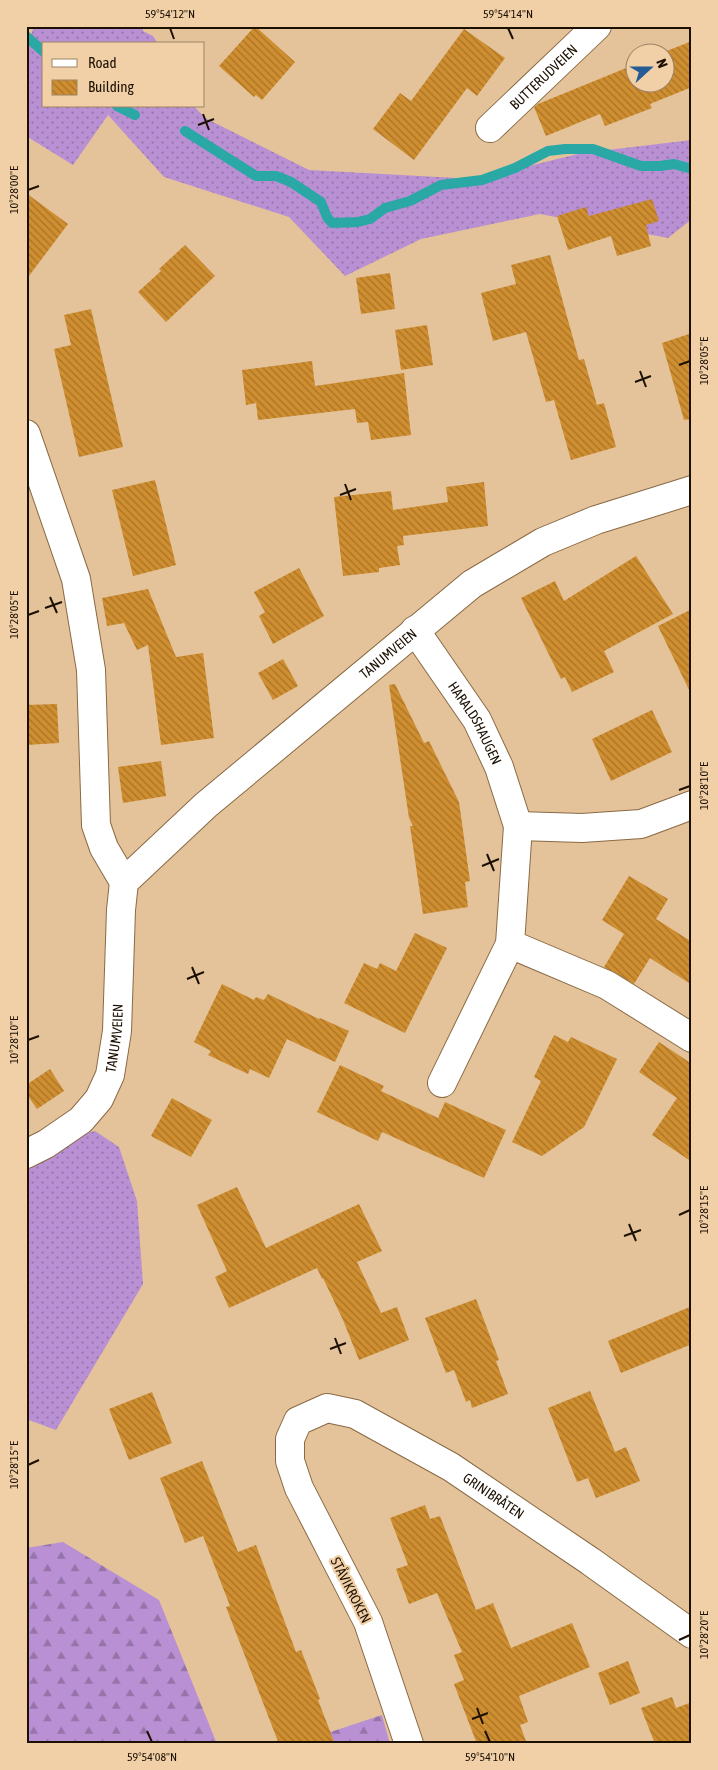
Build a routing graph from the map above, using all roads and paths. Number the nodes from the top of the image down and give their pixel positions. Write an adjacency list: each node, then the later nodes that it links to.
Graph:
1 (597, 26): 2 (street, BUTTERUDVEIEN)
2 (490, 128)
3 (26, 434): 8 (street)
4 (692, 490): 5 (street, TANUMVEIEN)
5 (415, 630): 7 (street, HARALDSHAUGEN); 8 (street, TANUMVEIEN)
6 (692, 805): 7 (street)
7 (518, 826): 9 (street, HARALDSHAUGEN)
8 (124, 882): 12 (street, TANUMVEIEN)
9 (510, 944): 10 (street); 11 (street, HARALDSHAUGEN)
10 (692, 1038)
11 (442, 1083)
12 (26, 1154)
13 (290, 1439): 14 (street, GRINIBRÅTEN); 15 (street, STÅVIKROKEN)
14 (692, 1634)
15 (409, 1744)

